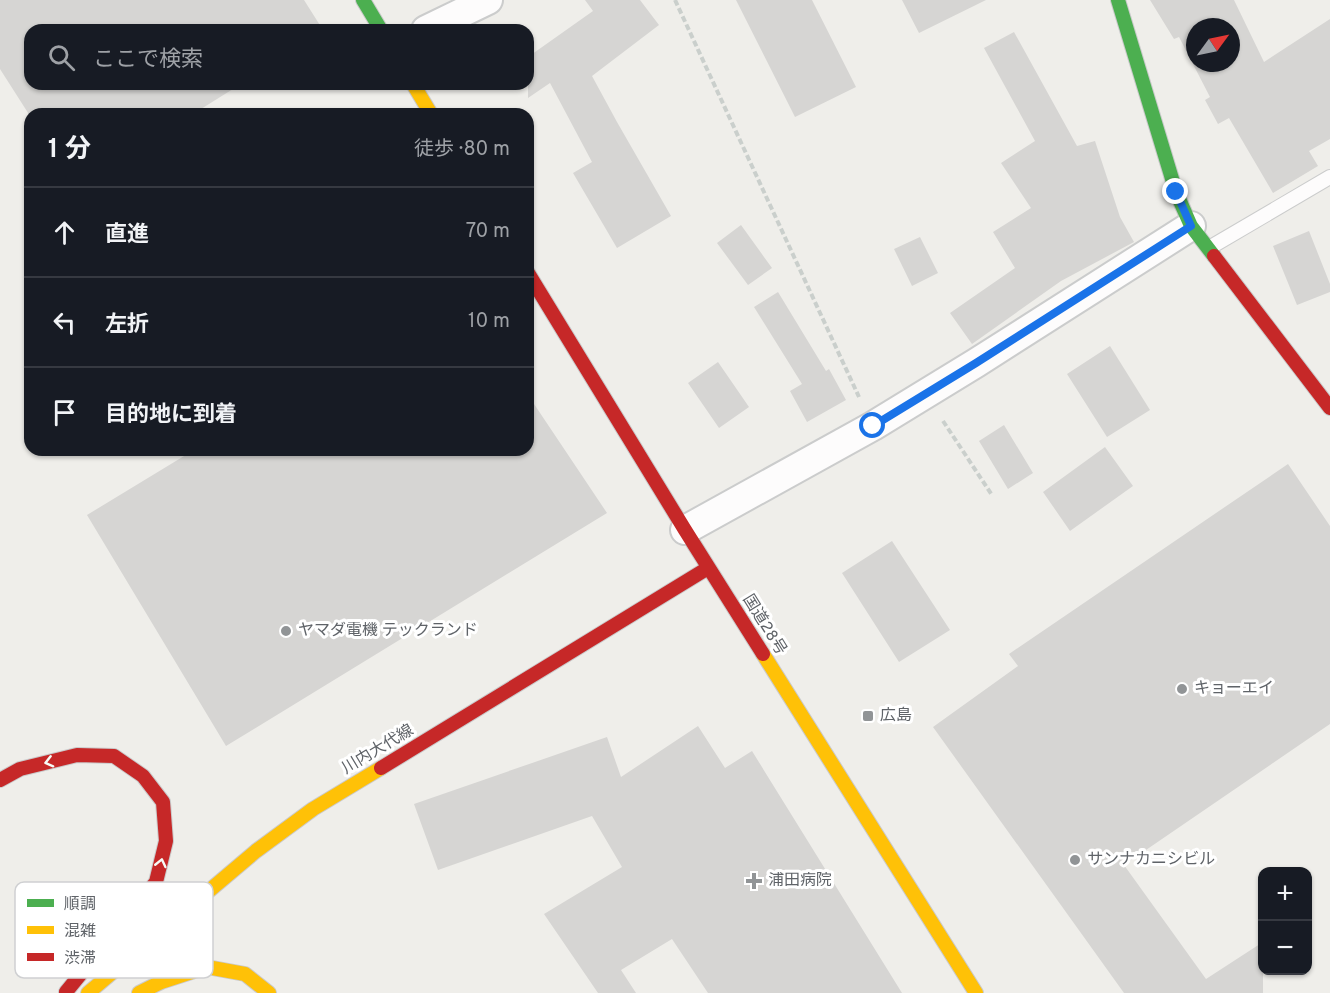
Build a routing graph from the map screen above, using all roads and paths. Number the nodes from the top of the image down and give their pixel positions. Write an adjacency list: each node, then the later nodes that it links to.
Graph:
1 (363, 0): 5 (main road)
2 (488, 0): 6 (street)
3 (675, 0): 15 (path)
4 (1118, 0): 10 (main road)
5 (377, 24)
6 (438, 24)
7 (417, 90): 8 (main road)
8 (427, 108)
9 (1330, 177): 11 (lane)
10 (1191, 226): 11 (main road); 13 (street)
11 (1209, 249): 14 (main road)
12 (534, 283): 17 (main road, 国道28号)
13 (925, 394): 15 (street); 16 (path)
14 (1330, 408)
15 (873, 426): 17 (street)
16 (992, 495)
17 (685, 531): 18 (main road, 国道28号)
18 (708, 568): 21 (main road, 川内大代線); 30 (main road, 国道28号)
19 (0, 780): 20 (main road, one-way to 19)
20 (156, 882)
21 (213, 887)
22 (213, 968): 29 (main road)
23 (77, 978): 26 (main road, one-way to 23)
24 (106, 978): 27 (main road, 川内大代線)
25 (173, 978): 28 (main road)
26 (65, 993)
27 (88, 993)
28 (139, 993)
29 (269, 993)
30 (976, 993)

